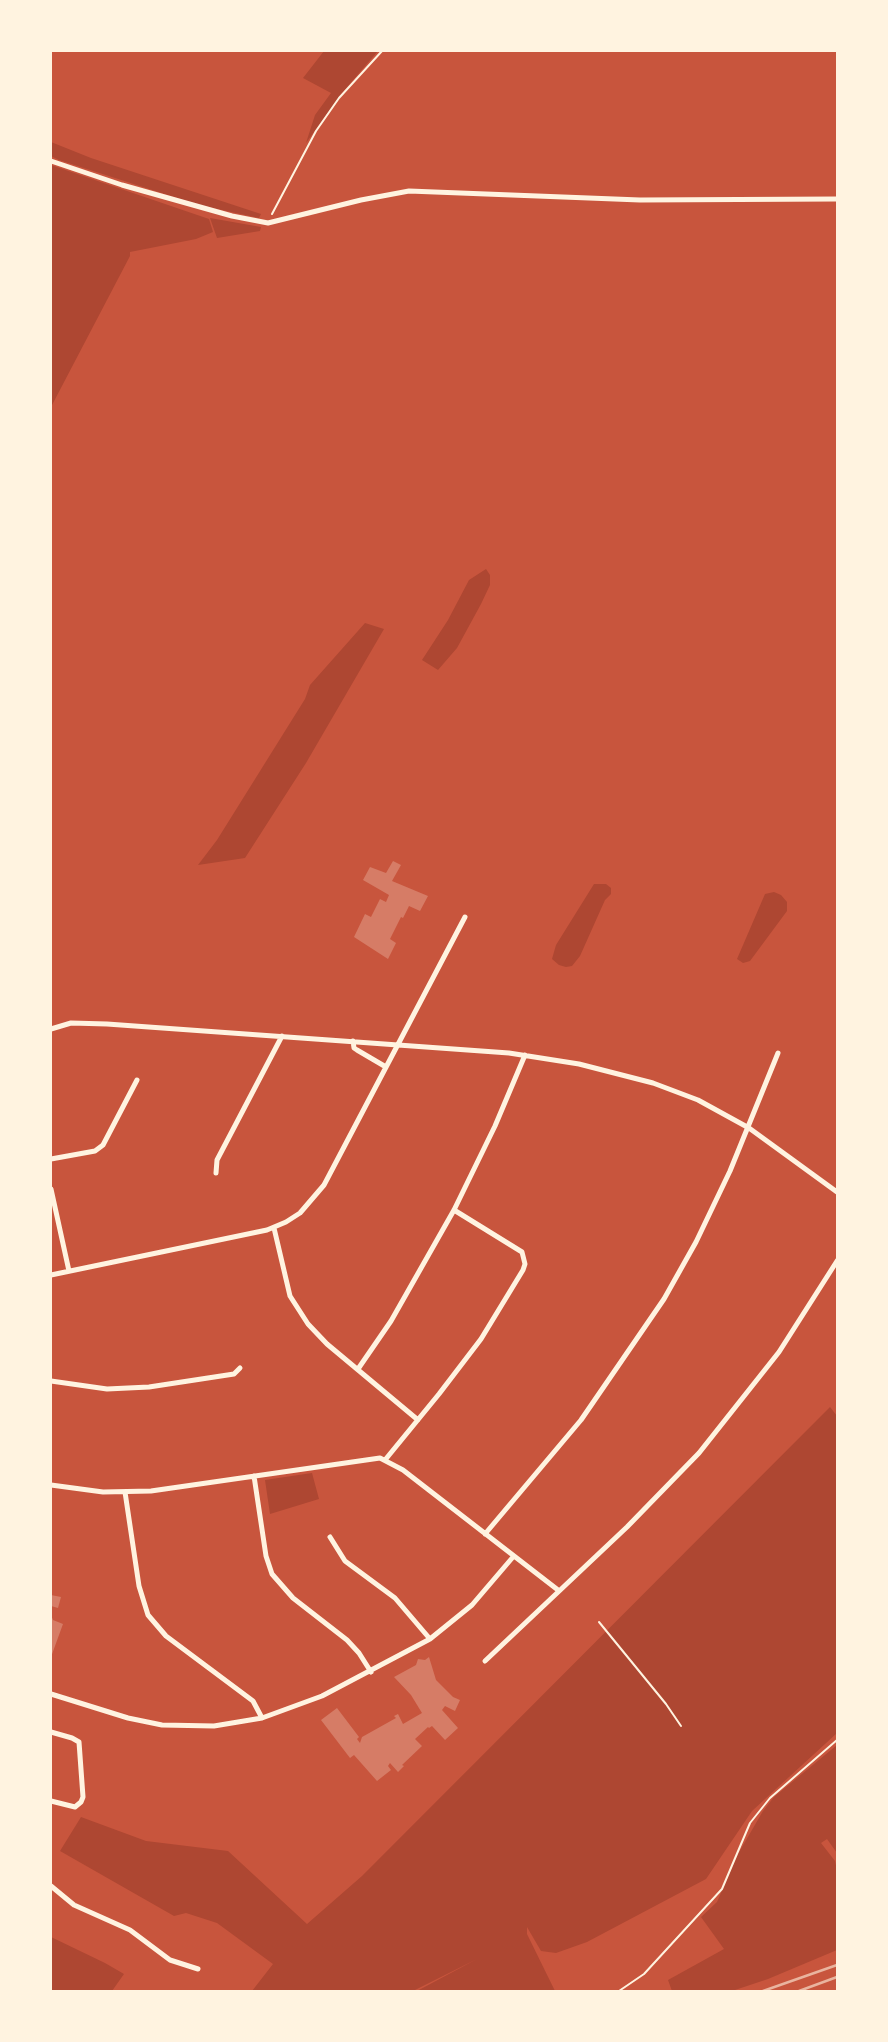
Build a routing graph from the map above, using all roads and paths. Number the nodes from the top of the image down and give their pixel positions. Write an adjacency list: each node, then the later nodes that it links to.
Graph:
1 (382, 51): 4 (path)
2 (51, 161): 4 (street)
3 (837, 199): 4 (street)
4 (268, 223)
5 (465, 917): 9 (street)
6 (51, 1029): 7 (street)
7 (282, 1036): 8 (street); 16 (street)
8 (353, 1041): 9 (street); 12 (street)
9 (398, 1045): 11 (street); 12 (street)
10 (778, 1053): 14 (street)
11 (525, 1055): 14 (street); 19 (street)
12 (386, 1067): 20 (street)
13 (137, 1080): 15 (street)
14 (749, 1128): 18 (street); 32 (street)
15 (51, 1159)
16 (215, 1173)
17 (51, 1189): 22 (street)
18 (837, 1192)
19 (454, 1210): 25 (street); 27 (street)
20 (274, 1228): 22 (street); 25 (street)
21 (837, 1261): 35 (street)
22 (69, 1271): 23 (street)
23 (51, 1275)
24 (240, 1368): 26 (street)
25 (358, 1369): 27 (street)
26 (51, 1381)
27 (418, 1420): 28 (street)
28 (385, 1460): 29 (street); 32 (street)
29 (254, 1476): 31 (street); 39 (street)
30 (51, 1485): 31 (street)
31 (125, 1492): 41 (street)
32 (485, 1535): 34 (street)
33 (330, 1537): 37 (street)
34 (513, 1557): 35 (street); 37 (street)
35 (558, 1590): 38 (street)
36 (599, 1622): 42 (path)
37 (430, 1639): 39 (street)
38 (485, 1661)
39 (370, 1672): 41 (street)
40 (51, 1694): 41 (street)
41 (262, 1718)
42 (681, 1726)
43 (51, 1732): 45 (street)
44 (837, 1740): 48 (path)
45 (51, 1801)
46 (51, 1886): 47 (street)
47 (198, 1969)
48 (619, 1991)

